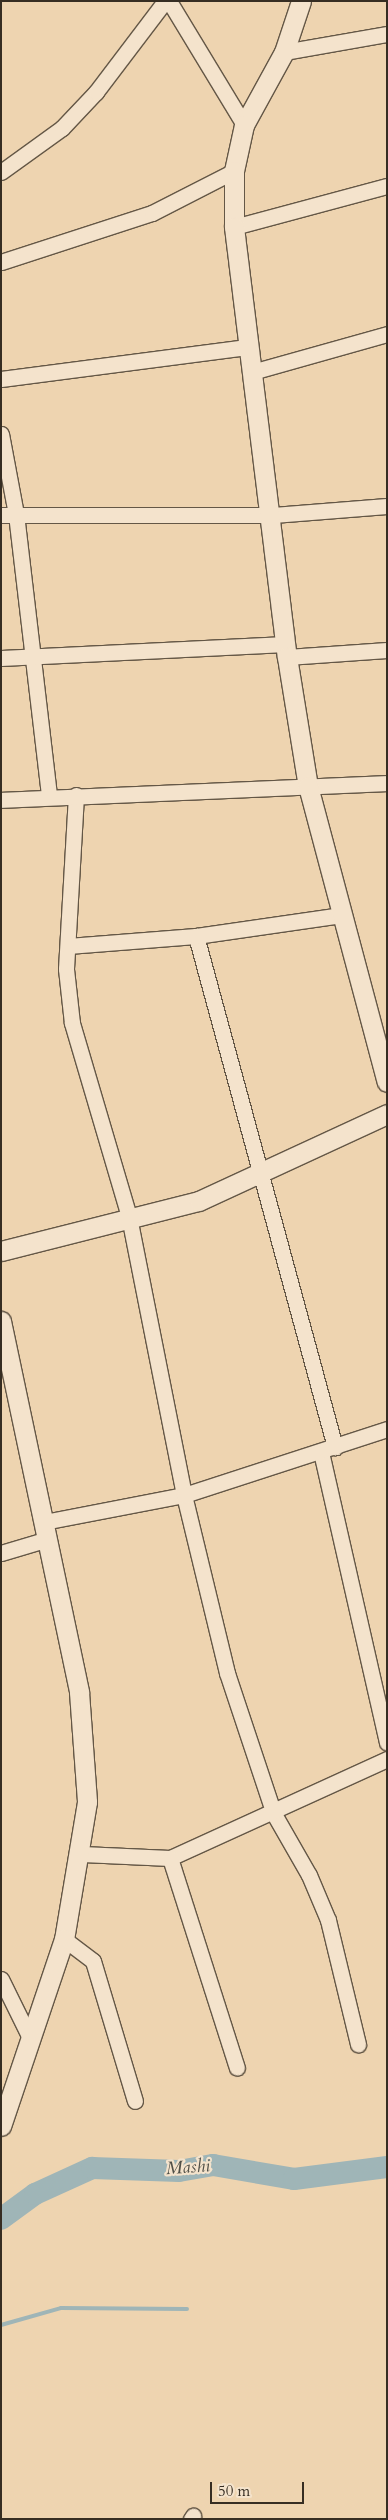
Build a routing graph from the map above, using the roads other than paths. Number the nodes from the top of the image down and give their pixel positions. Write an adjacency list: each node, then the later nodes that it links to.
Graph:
1 (167, 1): 5 (street); 7 (street)
2 (301, 1): 4 (street)
3 (387, 34): 4 (street)
4 (284, 52): 5 (street)
5 (244, 125): 6 (street)
6 (234, 171): 9 (street); 10 (street)
7 (1, 172)
8 (387, 186): 9 (street)
9 (234, 227): 12 (street)
10 (1, 262)
11 (387, 334): 13 (street)
12 (249, 347): 13 (street); 14 (street)
13 (252, 372): 18 (street)
14 (1, 379)
15 (1, 434): 17 (street)
16 (387, 506): 18 (street)
17 (9, 515): 18 (street); 21 (street)
18 (273, 515): 19 (street)
19 (287, 650): 20 (street); 21 (street); 24 (street)
20 (387, 650)
21 (32, 656): 22 (street); 26 (street)
22 (1, 658)
23 (387, 783): 24 (street)
24 (308, 786): 25 (street); 28 (street)
25 (76, 795): 26 (street); 30 (street)
26 (49, 796): 27 (street)
27 (1, 800)
28 (341, 915): 29 (street); 31 (street)
29 (196, 936): 30 (street); 33 (street)
30 (68, 946): 34 (street)
31 (387, 1082)
32 (387, 1114): 33 (street)
33 (262, 1175): 34 (street); 38 (street)
34 (129, 1217): 35 (street); 39 (street)
35 (1, 1251)
36 (1, 1321): 40 (street)
37 (387, 1429): 38 (street)
38 (328, 1449): 39 (street); 42 (street)
39 (184, 1495): 40 (street); 44 (street)
40 (46, 1531): 41 (street); 45 (street)
41 (1, 1553)
42 (387, 1743)
43 (387, 1759): 44 (street)
44 (274, 1814): 46 (street); 50 (street)
45 (82, 1854): 46 (street); 47 (street)
46 (170, 1858): 51 (street)
47 (64, 1939): 49 (street); 52 (street)
48 (1, 1979): 49 (street)
49 (31, 2040): 53 (street)
50 (358, 2044)
51 (237, 2068)
52 (135, 2100)
53 (2, 2122)

